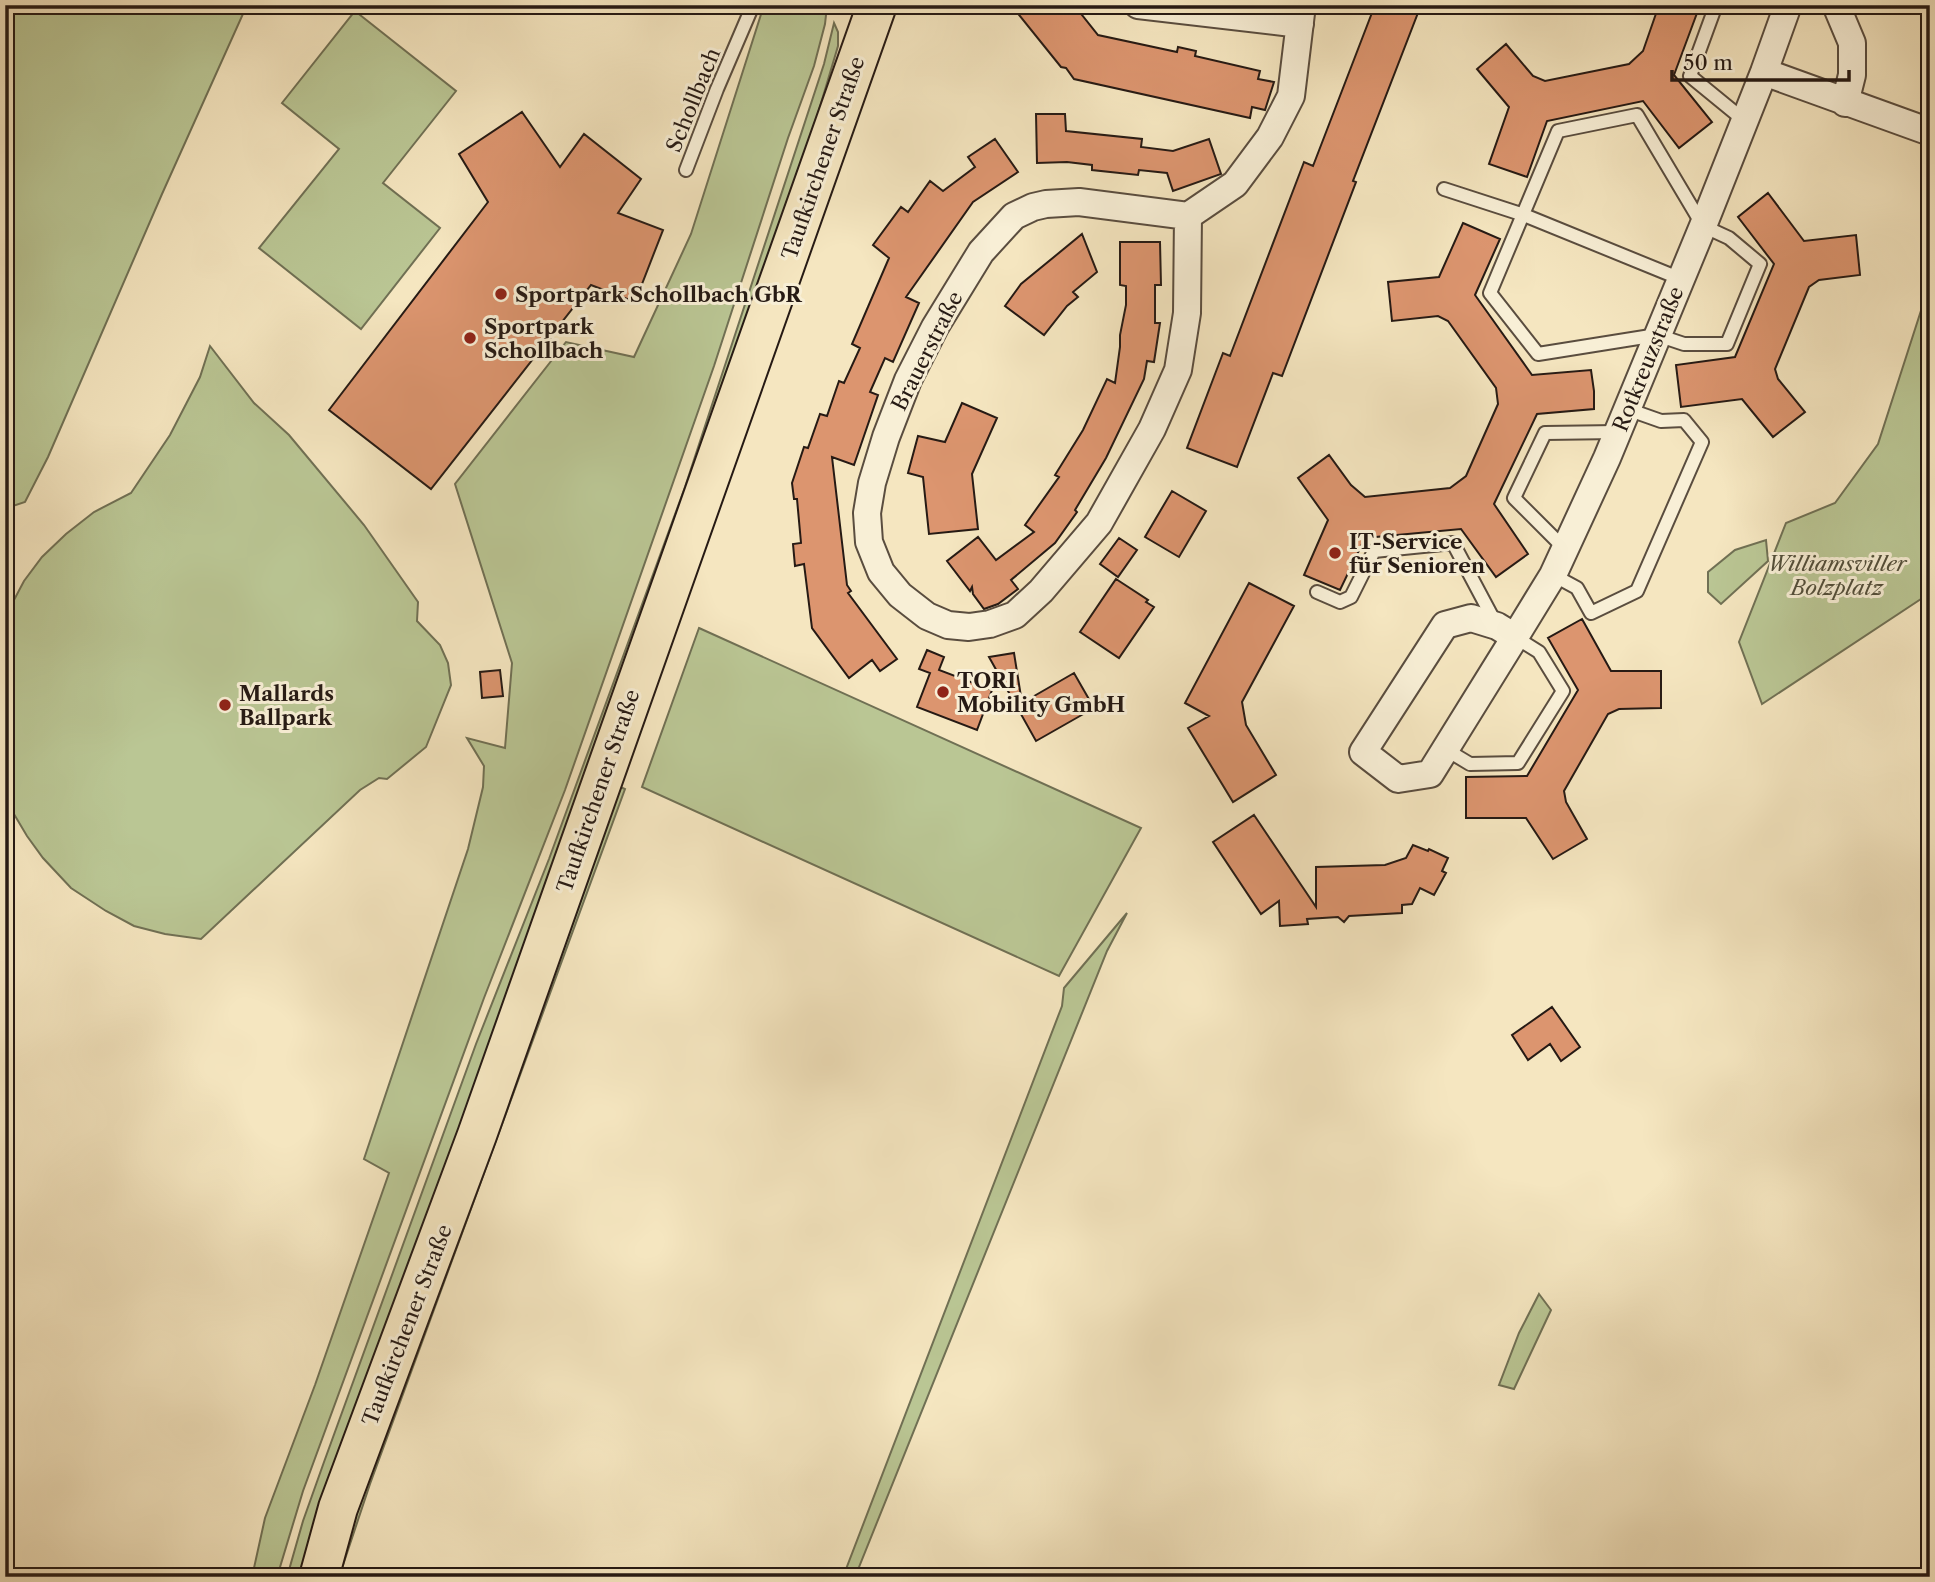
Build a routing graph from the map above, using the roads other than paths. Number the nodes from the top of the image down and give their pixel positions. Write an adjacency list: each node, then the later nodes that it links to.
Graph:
1 (754, 5): 12 (lane, Schollbach)
2 (877, 5): 25 (main road, Taufkirchener Straße)
3 (1138, 5): 7 (street)
4 (1716, 5): 10 (lane)
5 (1788, 5): 8 (street, Rotkreuzstraße)
6 (1836, 5): 9 (street)
7 (1301, 15): 15 (street)
8 (1764, 72): 9 (street); 10 (street, Rotkreuzstraße)
9 (1845, 103): 11 (street)
10 (1745, 121): 16 (street, Rotkreuzstraße)
11 (1930, 132)
12 (686, 170)
13 (1444, 189): 14 (lane)
14 (1524, 215): 16 (lane); 17 (lane); 18 (lane)
15 (1188, 216): 15 (street, Brauerstraße)
16 (1703, 226): 17 (street, Rotkreuzstraße); 18 (lane)
17 (1681, 279): 18 (street, Rotkreuzstraße)
18 (1657, 335): 19 (street, Rotkreuzstraße)
19 (1622, 421): 20 (street, Rotkreuzstraße); 20 (lane); 21 (lane)
20 (1565, 549): 21 (street, Rotkreuzstraße)
21 (1553, 575): 23 (street, Rotkreuzstraße)
22 (1317, 592): 23 (lane)
23 (1506, 631): 24 (street, Rotkreuzstraße); 24 (lane); 24 (street, Rotkreuzstraße)
24 (1445, 749)
25 (319, 1577)

